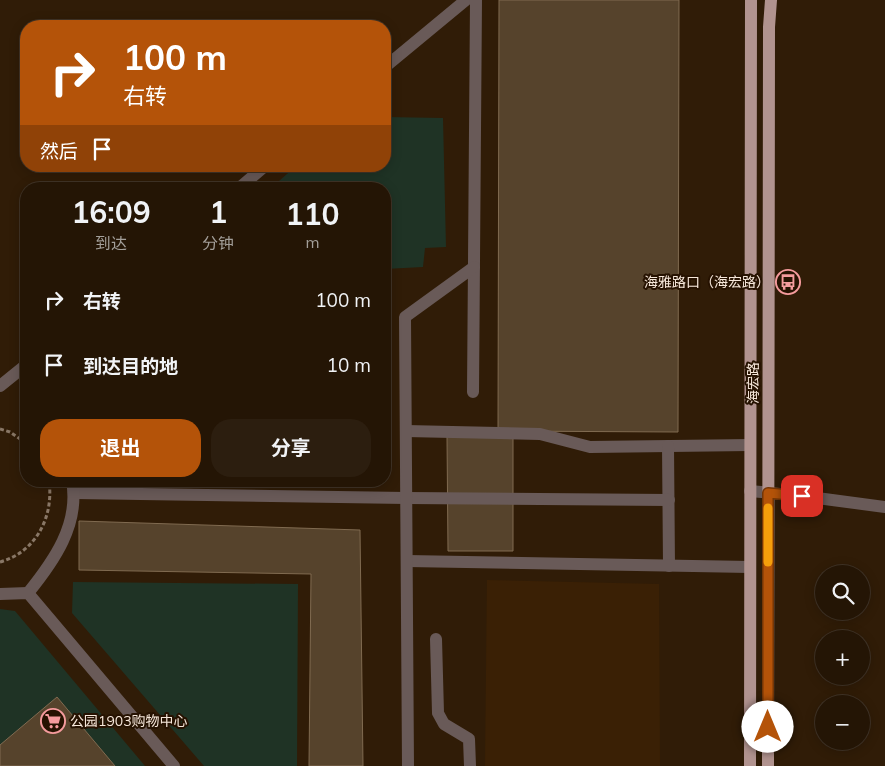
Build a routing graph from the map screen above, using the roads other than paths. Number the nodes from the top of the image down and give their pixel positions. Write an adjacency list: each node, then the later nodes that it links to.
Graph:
1 (466, 0): 5 (street)
2 (476, 0): 8 (street)
3 (751, 0): 13 (main road, 海宏路)
4 (771, 0): 17 (main road, 海宏路)
5 (391, 62)
6 (258, 172): 7 (street)
7 (246, 182)
8 (474, 267): 11 (street); 12 (street)
9 (20, 369): 10 (street)
10 (0, 386)
11 (473, 392)
12 (406, 431): 14 (street); 18 (street)
13 (750, 445): 14 (street); 16 (main road, 海宏路)
14 (668, 446): 19 (street)
15 (73, 487): 18 (street); 24 (street)
16 (750, 491): 17 (street); 23 (main road, 海宏路)
17 (768, 493): 20 (street); 31 (main road, 海宏路)
18 (406, 498): 19 (street); 21 (street)
19 (669, 500): 22 (street)
20 (885, 507)
21 (407, 561): 22 (street); 28 (street)
22 (669, 566): 23 (street)
23 (750, 567): 30 (main road, 海宏路)
24 (28, 592): 25 (street); 27 (street)
25 (1, 593)
26 (436, 639): 29 (street)
27 (174, 766)
28 (408, 766)
29 (470, 766)
30 (750, 766)
31 (768, 766)

